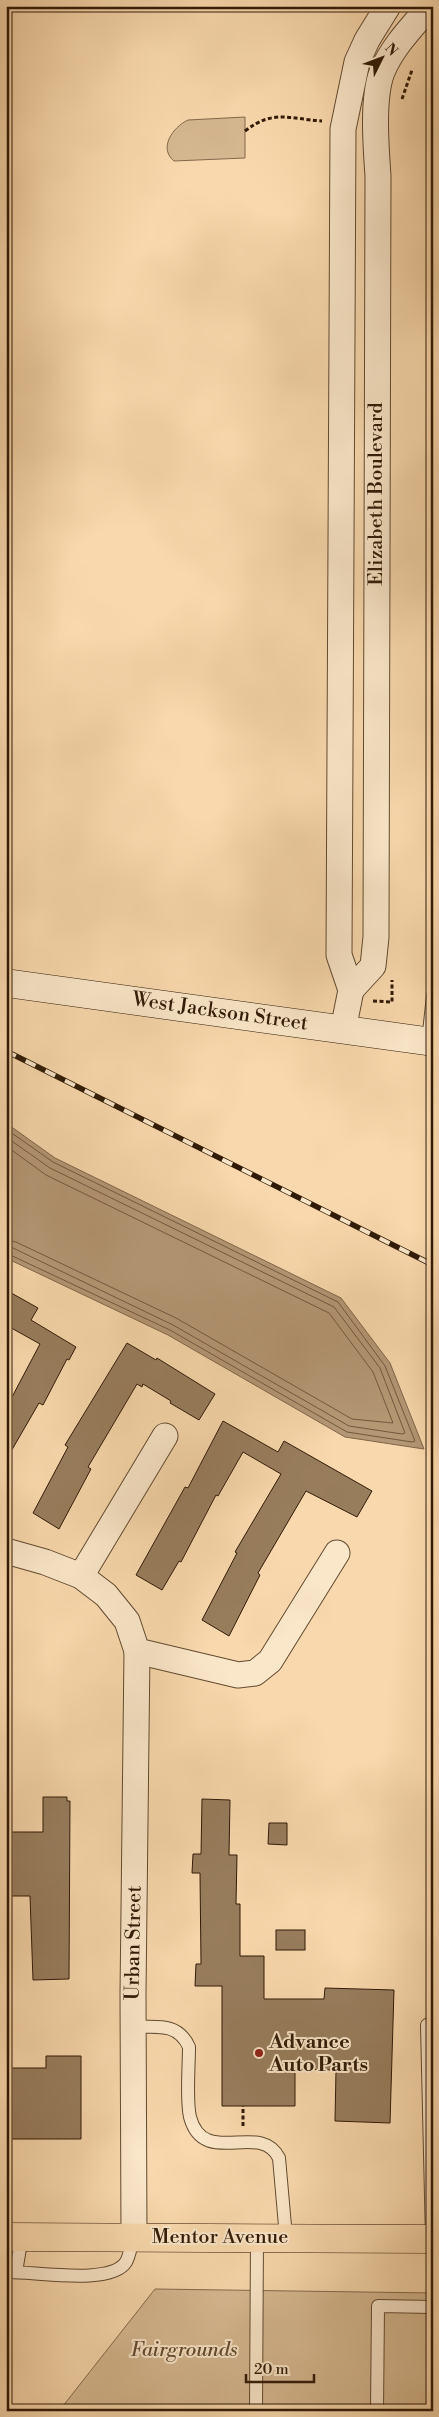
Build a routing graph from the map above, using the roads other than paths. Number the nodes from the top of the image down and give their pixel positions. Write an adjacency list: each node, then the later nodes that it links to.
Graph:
1 (388, 6): 4 (street, Elizabeth Boulevard)
2 (430, 6): 4 (street, Elizabeth Boulevard)
3 (6, 983): 6 (street, West Jackson Street)
4 (351, 990): 6 (street, Elizabeth Boulevard)
5 (433, 996): 7 (lane)
6 (343, 1030): 7 (street, West Jackson Street)
7 (430, 1042)
8 (165, 1436): 11 (street)
9 (6, 1551): 11 (street, Urban Street)
10 (337, 1553): 12 (street)
11 (81, 1576): 12 (street, Urban Street)
12 (137, 1651): 14 (street, Urban Street)
13 (427, 2026): 19 (lane)
14 (133, 2027): 16 (street, Urban Street); 18 (lane)
15 (14, 2236): 16 (main road, Mentor Avenue); 20 (lane)
16 (134, 2236): 17 (main road, Mentor Avenue); 20 (lane)
17 (257, 2237): 18 (main road, Mentor Avenue); 22 (lane)
18 (286, 2237): 19 (main road, Mentor Avenue)
19 (432, 2239)
20 (11, 2272)
21 (433, 2307): 23 (lane)
22 (256, 2411)
23 (377, 2411)

